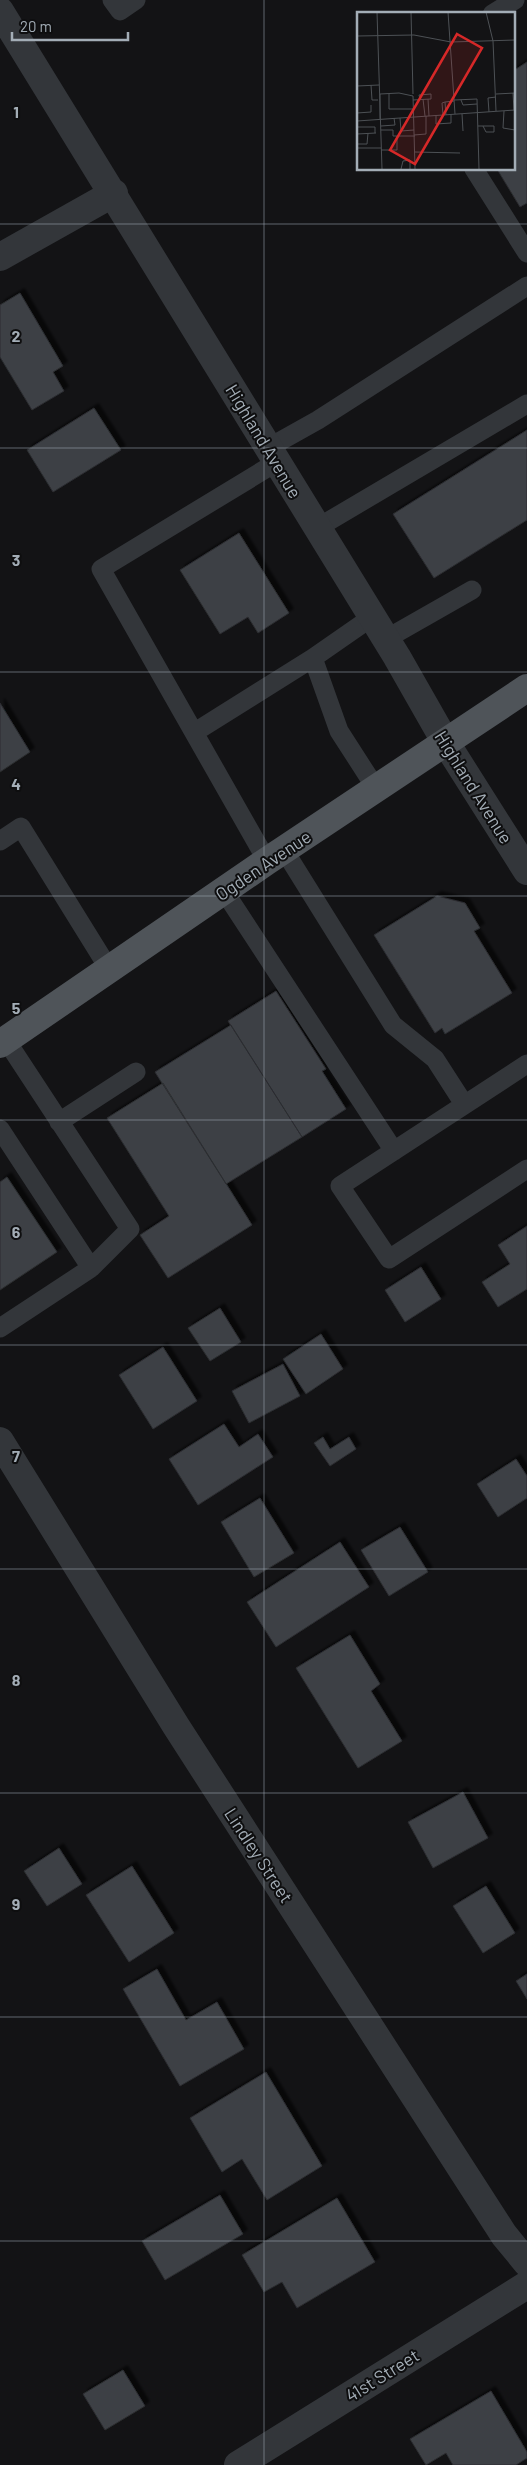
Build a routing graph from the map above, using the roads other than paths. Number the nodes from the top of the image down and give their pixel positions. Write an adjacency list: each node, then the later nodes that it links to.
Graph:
1 (112, 0): 2 (lane)
2 (136, 0)
3 (515, 0): 5 (lane)
4 (0, 11): 7 (street, Highland Avenue)
5 (495, 12)
6 (475, 170): 8 (lane)
7 (114, 193): 9 (street); 12 (street, Highland Avenue)
8 (527, 253)
9 (0, 257)
10 (527, 286): 12 (lane)
11 (527, 404): 13 (lane)
12 (272, 455): 13 (street, Highland Avenue); 18 (lane)
13 (317, 528): 15 (street, Highland Avenue)
14 (472, 590): 15 (lane)
15 (379, 628): 16 (lane); 19 (street, Highland Avenue)
16 (313, 658): 18 (lane); 20 (lane)
17 (527, 688): 19 (main road, Ogden Avenue)
18 (195, 732): 22 (lane)
19 (446, 743): 20 (main road, Ogden Avenue); 23 (street, Highland Avenue)
20 (377, 790): 22 (main road, Ogden Avenue)
21 (0, 841): 25 (lane)
22 (276, 856): 24 (main road, Ogden Avenue); 29 (lane)
23 (525, 863)
24 (224, 891): 25 (main road, Ogden Avenue); 32 (lane)
25 (109, 969): 26 (main road, Ogden Avenue)
26 (3, 1042): 30 (lane)
27 (525, 1071): 29 (lane)
28 (136, 1072): 30 (lane)
29 (464, 1104): 32 (lane)
30 (60, 1122): 34 (lane)
31 (0, 1129): 34 (lane)
32 (394, 1151): 33 (lane)
33 (527, 1169)
34 (91, 1268): 35 (lane)
35 (0, 1328)
36 (0, 1441): 37 (street, Lindley Street)
37 (527, 2263)
38 (527, 2285): 39 (street, 41st Street)
39 (238, 2465)

